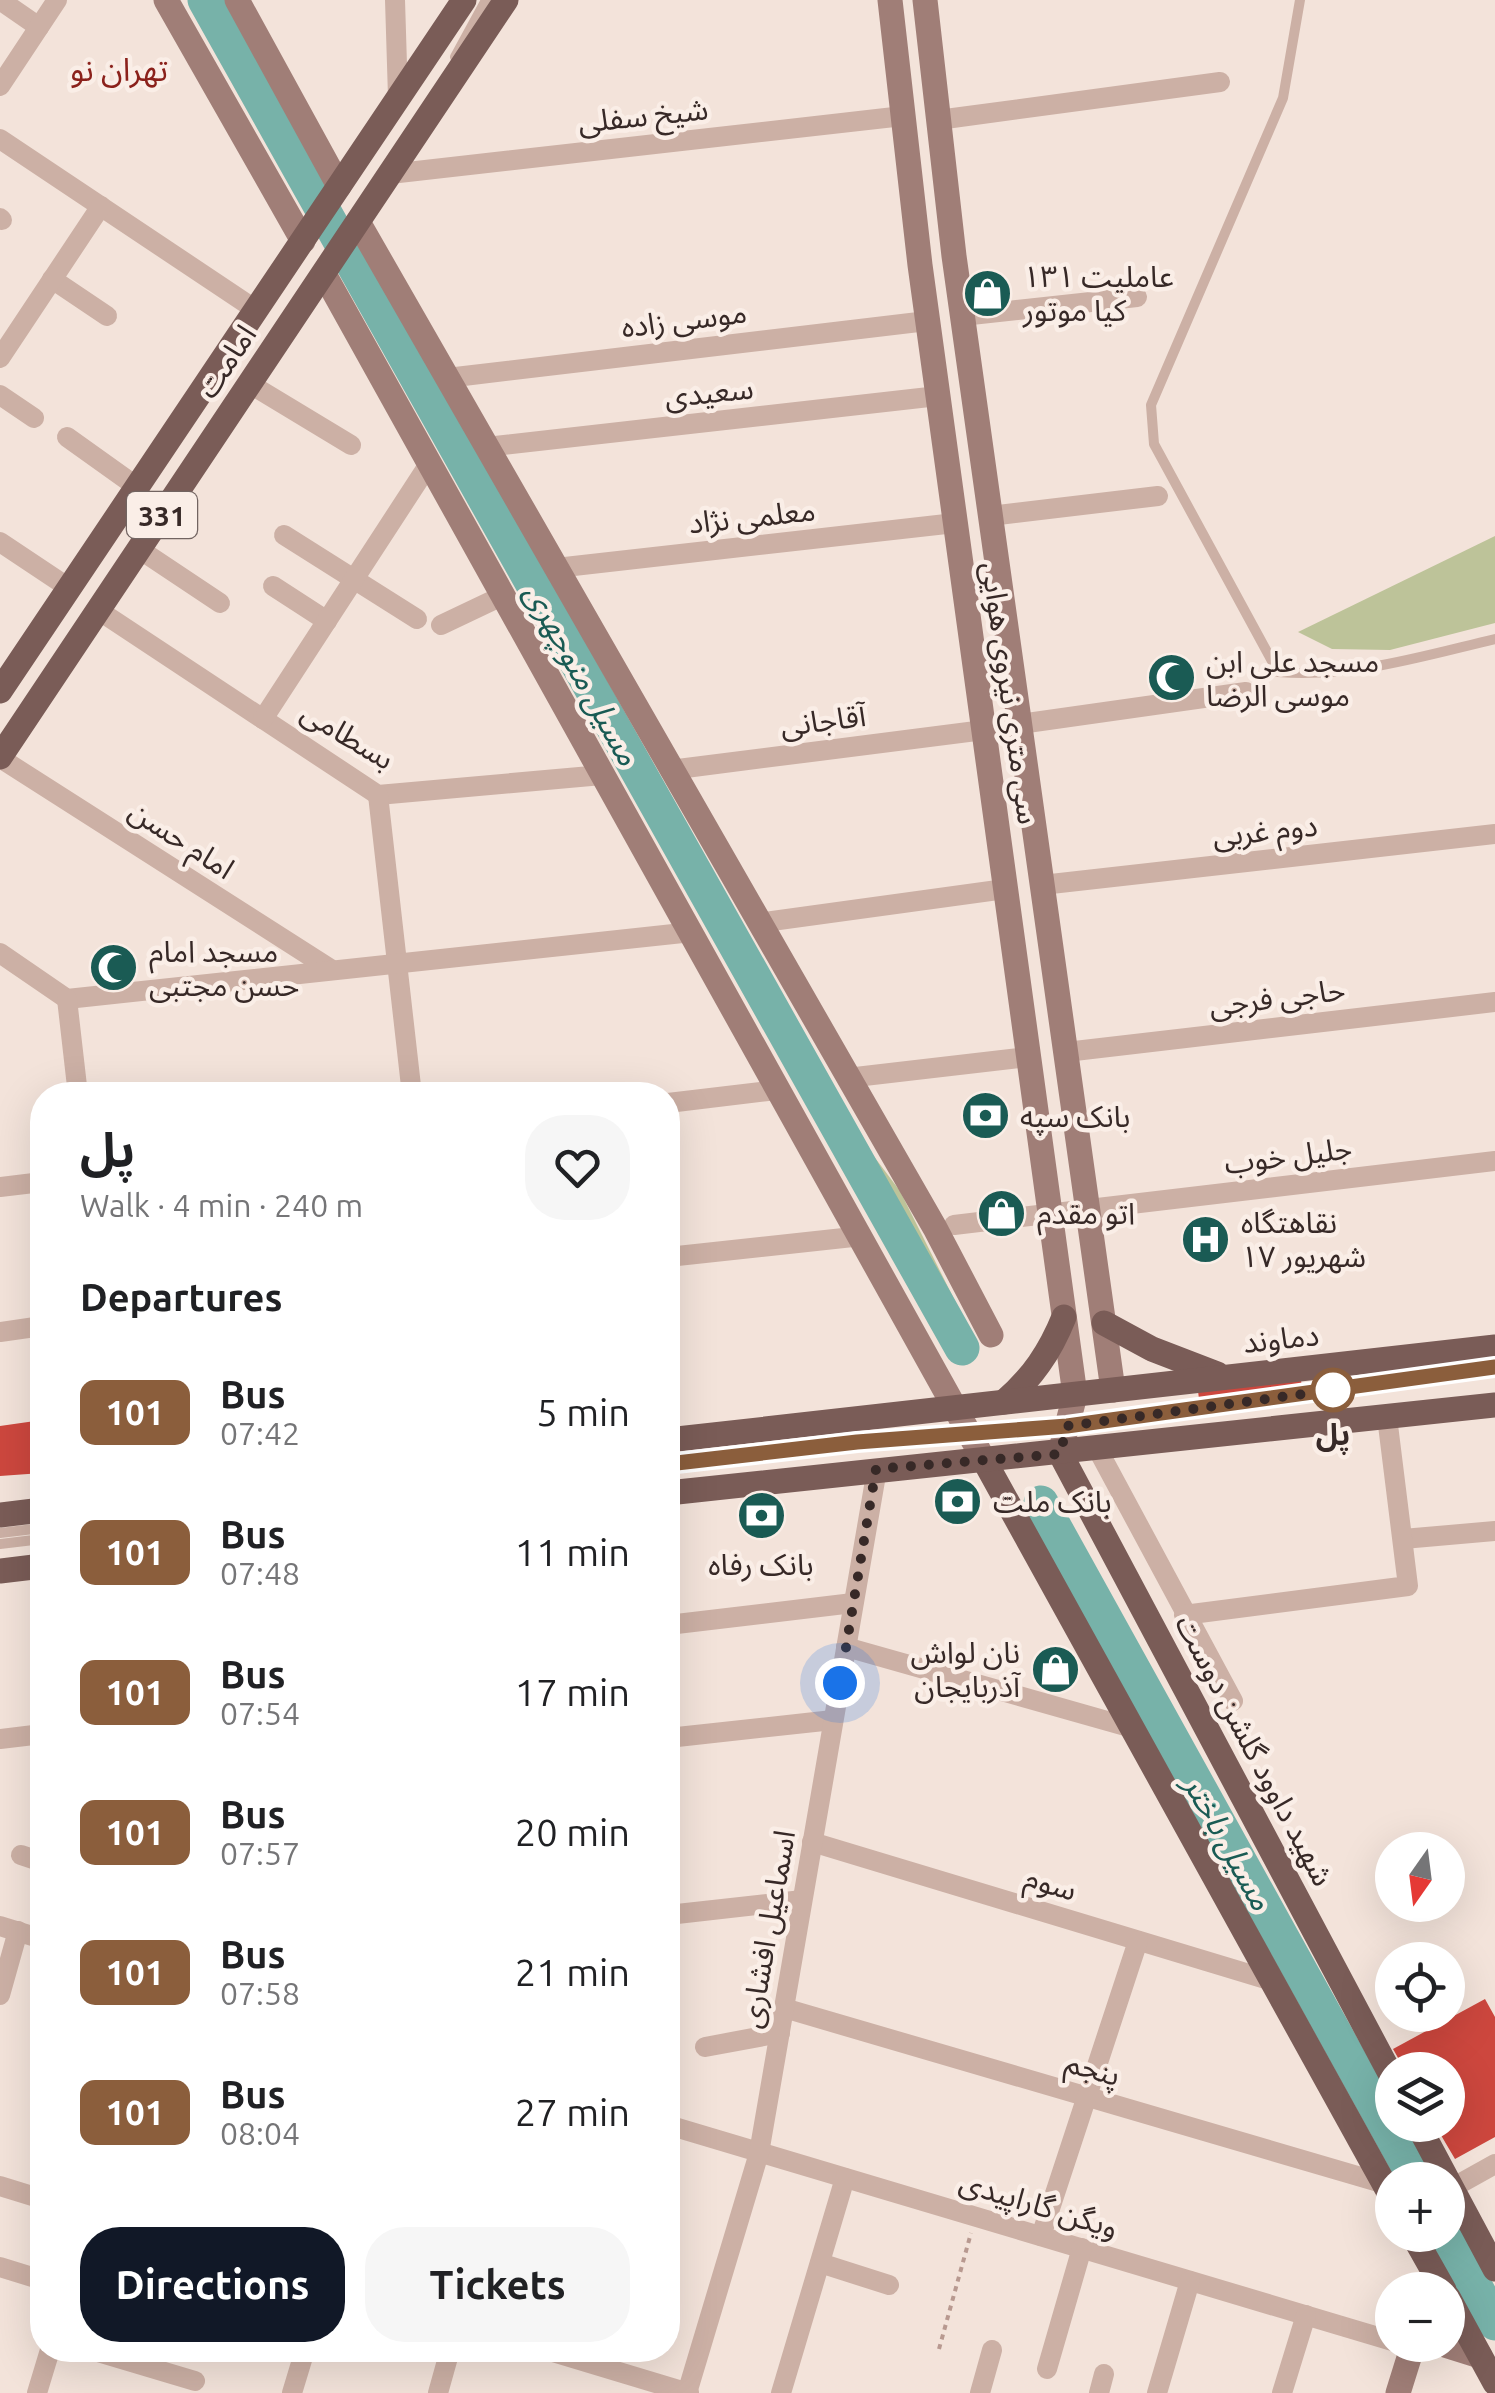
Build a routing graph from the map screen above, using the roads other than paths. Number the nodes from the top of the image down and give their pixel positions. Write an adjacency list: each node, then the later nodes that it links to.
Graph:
1 (0, 0): 12 (street)
2 (57, 0): 12 (street)
3 (166, 0): 22 (main road)
4 (236, 0): 21 (main road)
5 (395, 0): 15 (street)
6 (464, 0): 15 (main road, امامت / 331)
7 (486, 0): 16 (lane)
8 (506, 0): 16 (main road, امامت / 331)
9 (890, 0): 17 (main road, سی متری نیروی هوایی)
10 (925, 0): 18 (main road, سی متری نیروی هوایی)
11 (1300, 0): 60 (lane)
12 (39, 28): 14 (street)
13 (1220, 82): 18 (street)
14 (0, 86)
15 (398, 97): 16 (main road); 21 (main road, امامت / 331)
16 (426, 116): 20 (main road, امامت / 331)
17 (903, 116): 20 (street, شیخ سفلی); 32 (main road, سی متری نیروی هوایی)
18 (938, 120): 31 (main road, سی متری نیروی هوایی)
19 (0, 139): 23 (street)
20 (390, 174): 24 (main road, امامت / 331)
21 (333, 178): 22 (main road); 25 (main road, امامت / 331)
22 (290, 205): 25 (main road)
23 (101, 206): 27 (street); 29 (street)
24 (358, 223): 26 (main road, امامت / 331); 34 (main road)
25 (303, 241): 29 (main road, امامت / 331)
26 (324, 273): 35 (main road, امامت / 331); 42 (main road)
27 (52, 279): 30 (street); 33 (street)
28 (1136, 298): 31 (street)
29 (256, 310): 43 (main road, امامت / 331)
30 (107, 316)
31 (962, 316): 45 (main road, سی متری نیروی هوایی)
32 (928, 320): 34 (street, موسی زاده); 37 (main road, سی متری نیروی هوایی)
33 (4, 345)
34 (447, 378): 41 (main road)
35 (250, 384): 40 (street); 49 (main road, امامت / 331)
36 (0, 395): 38 (street)
37 (938, 396): 41 (street, سعیدی); 46 (main road, سی متری نیروی هوایی)
38 (34, 418)
39 (67, 437): 43 (street)
40 (351, 445)
41 (486, 447): 50 (main road)
42 (429, 464): 51 (street); 54 (main road)
43 (137, 487): 53 (main road, امامت / 331)
44 (1158, 496): 45 (street)
45 (990, 516): 64 (main road, سی متری نیروی هوایی)
46 (955, 523): 50 (street, معلمی نژاد); 65 (main road, سی متری نیروی هوایی)
47 (284, 535): 51 (street)
48 (0, 542): 53 (street)
49 (139, 549): 55 (street); 56 (main road, امامت / 331)
50 (556, 568): 67 (main road)
51 (355, 579): 57 (street); 58 (street)
52 (273, 586): 58 (street)
53 (69, 588): 61 (main road, امامت / 331)
54 (502, 596): 59 (street); 68 (main road)
55 (220, 602)
56 (98, 610): 63 (street, بسطامی); 66 (main road, امامت / 331)
57 (417, 619)
58 (327, 621): 63 (street)
59 (441, 625)
60 (1495, 639)
61 (0, 690)
62 (1246, 692): 64 (street)
63 (264, 719): 69 (street, بسطامی)
64 (1020, 724): 71 (main road, سی متری نیروی هوایی)
65 (984, 730): 67 (street, آقاجانی); 72 (main road, سی متری نیروی هوایی)
66 (0, 757): 77 (street, امام حسن)
67 (670, 770): 73 (main road)
68 (602, 775): 69 (street, بسطامی); 74 (main road)
69 (378, 795): 76 (street)
70 (1495, 834): 71 (street, دوم غربی)
71 (1042, 885): 80 (main road, سی متری نیروی هوایی)
72 (1006, 889): 73 (street); 81 (main road, سی متری نیروی هوایی)
73 (758, 923): 82 (main road)
74 (692, 932): 76 (street); 85 (main road)
75 (0, 954): 78 (street)
76 (397, 963): 77 (street); 84 (street)
77 (332, 970): 78 (street)
78 (67, 998): 83 (street)
79 (1495, 1002): 80 (street, حاجی فرجی)
80 (1066, 1052): 90 (main road, سی متری نیروی هوایی)
81 (1028, 1057): 82 (street); 91 (main road, سی متری نیروی هوایی)
82 (847, 1078): 92 (main road)
83 (77, 1082)
84 (411, 1082)
85 (777, 1090): 86 (street); 93 (main road)
86 (680, 1102)
87 (1495, 1161): 90 (street, جلیل خوب)
88 (30, 1183): 89 (street)
89 (0, 1187)
90 (1088, 1209): 91 (street, جلیل خوب); 96 (main road, سی متری نیروی هوایی)
91 (1050, 1213): 92 (street, جلیل خوب); 95 (main road, سی متری نیروی هوایی)
92 (944, 1227): 99 (main road)
93 (862, 1236): 94 (street); 109 (main road)
94 (680, 1257)
95 (1064, 1317): 105 (main road); 107 (main road, سی متری نیروی هوایی)
96 (1104, 1323): 103 (main road); 104 (main road, سی متری نیروی هوایی)
97 (30, 1328): 98 (street)
98 (0, 1332)
99 (990, 1335)
100 (1495, 1347): 103 (main road, دماوند)
101 (1495, 1357): 107 (lane)
102 (1495, 1368): 107 (lane)
103 (1226, 1377): 104 (main road, دماوند)
104 (1113, 1390): 107 (main road, دماوند)
105 (1004, 1402): 107 (main road, دماوند); 109 (main road, دماوند)
106 (1495, 1405): 108 (main road)
107 (1071, 1408): 109 (lane); 109 (lane); 113 (main road)
108 (1388, 1417): 111 (main road); 123 (street)
109 (960, 1420): 110 (main road); 112 (lane); 114 (main road); 115 (lane)
110 (680, 1439)
111 (1098, 1450): 113 (main road); 129 (street)
112 (680, 1451)
113 (1060, 1454): 114 (main road); 150 (main road, شهید داوود گلشن دوست)
114 (984, 1460): 116 (main road); 134 (main road)
115 (680, 1463)
116 (876, 1469): 117 (main road); 128 (street, اسماعیل افشاری)
117 (680, 1492)
118 (30, 1511): 119 (main road)
119 (0, 1515)
120 (30, 1529): 122 (lane)
121 (1495, 1530): 123 (street)
122 (0, 1533)
123 (1403, 1539): 129 (street)
124 (30, 1540): 125 (lane)
125 (0, 1544)
126 (30, 1568): 127 (main road)
127 (0, 1572)
128 (854, 1603): 130 (street); 131 (street, اسماعیل افشاری)
129 (1184, 1615): 132 (street)
130 (680, 1625)
131 (846, 1647): 133 (street, اسماعیل افشاری); 134 (street)
132 (1233, 1702)
133 (834, 1720): 136 (street); 138 (street, اسماعیل افشاری)
134 (1132, 1728): 145 (main road)
135 (30, 1735): 137 (street)
136 (680, 1737)
137 (0, 1739)
138 (812, 1842): 141 (street, اسماعیل افشاری); 144 (street, سوم)
139 (21, 1856): 140 (street)
140 (30, 1859)
141 (802, 1900): 142 (street); 147 (street, اسماعیل افشاری)
142 (680, 1915)
143 (9, 1929): 146 (street)
144 (1138, 1941): 145 (street, سوم); 151 (street)
145 (1272, 1981): 155 (main road)
146 (0, 1995)
147 (784, 2008): 148 (street, اسماعیل افشاری); 151 (street, پنجم)
148 (780, 2033): 149 (street); 153 (street, اسماعیل افشاری)
149 (704, 2048)
150 (1379, 2052)
151 (1088, 2097): 159 (street, پنجم); 162 (street)
152 (680, 2129): 153 (street, ویگن گاراپیدی)
153 (759, 2152): 156 (street, ویگن گاراپیدی); 188 (street, اسماعیل افشاری)
154 (1495, 2164): 157 (street)
155 (1375, 2166)
156 (846, 2178): 162 (street, ویگن گاراپیدی); 164 (street)
157 (1465, 2181)
158 (0, 2186): 160 (street)
159 (1375, 2187)
160 (30, 2195)
161 (1465, 2212): 166 (main road)
162 (1041, 2236): 163 (street, ویگن گاراپیدی)
163 (1082, 2248): 168 (street, ویگن گاراپیدی); 182 (street)
164 (820, 2263): 169 (street); 189 (street)
165 (0, 2267): 167 (street)
166 (1495, 2269)
167 (30, 2276)
168 (1190, 2281): 170 (street, ویگن گاراپیدی); 191 (street)
169 (889, 2285)
170 (1306, 2315): 172 (street, ویگن گاراپیدی); 192 (street)
171 (1465, 2331): 175 (main road)
172 (1375, 2335)
173 (992, 2350): 190 (street)
174 (1465, 2351): 175 (main road)
175 (1480, 2356): 184 (main road)
176 (46, 2362): 185 (street)
177 (131, 2362): 183 (street)
178 (301, 2362): 186 (street)
179 (447, 2362): 187 (street)
180 (586, 2362): 188 (street)
181 (1406, 2362): 193 (main road)
182 (1047, 2369)
183 (195, 2381)
184 (1495, 2383)
185 (37, 2393)
186 (292, 2393)
187 (438, 2393)
188 (688, 2393)
189 (781, 2393)
190 (980, 2393)
191 (1157, 2393)
192 (1282, 2393)
193 (1398, 2393)

